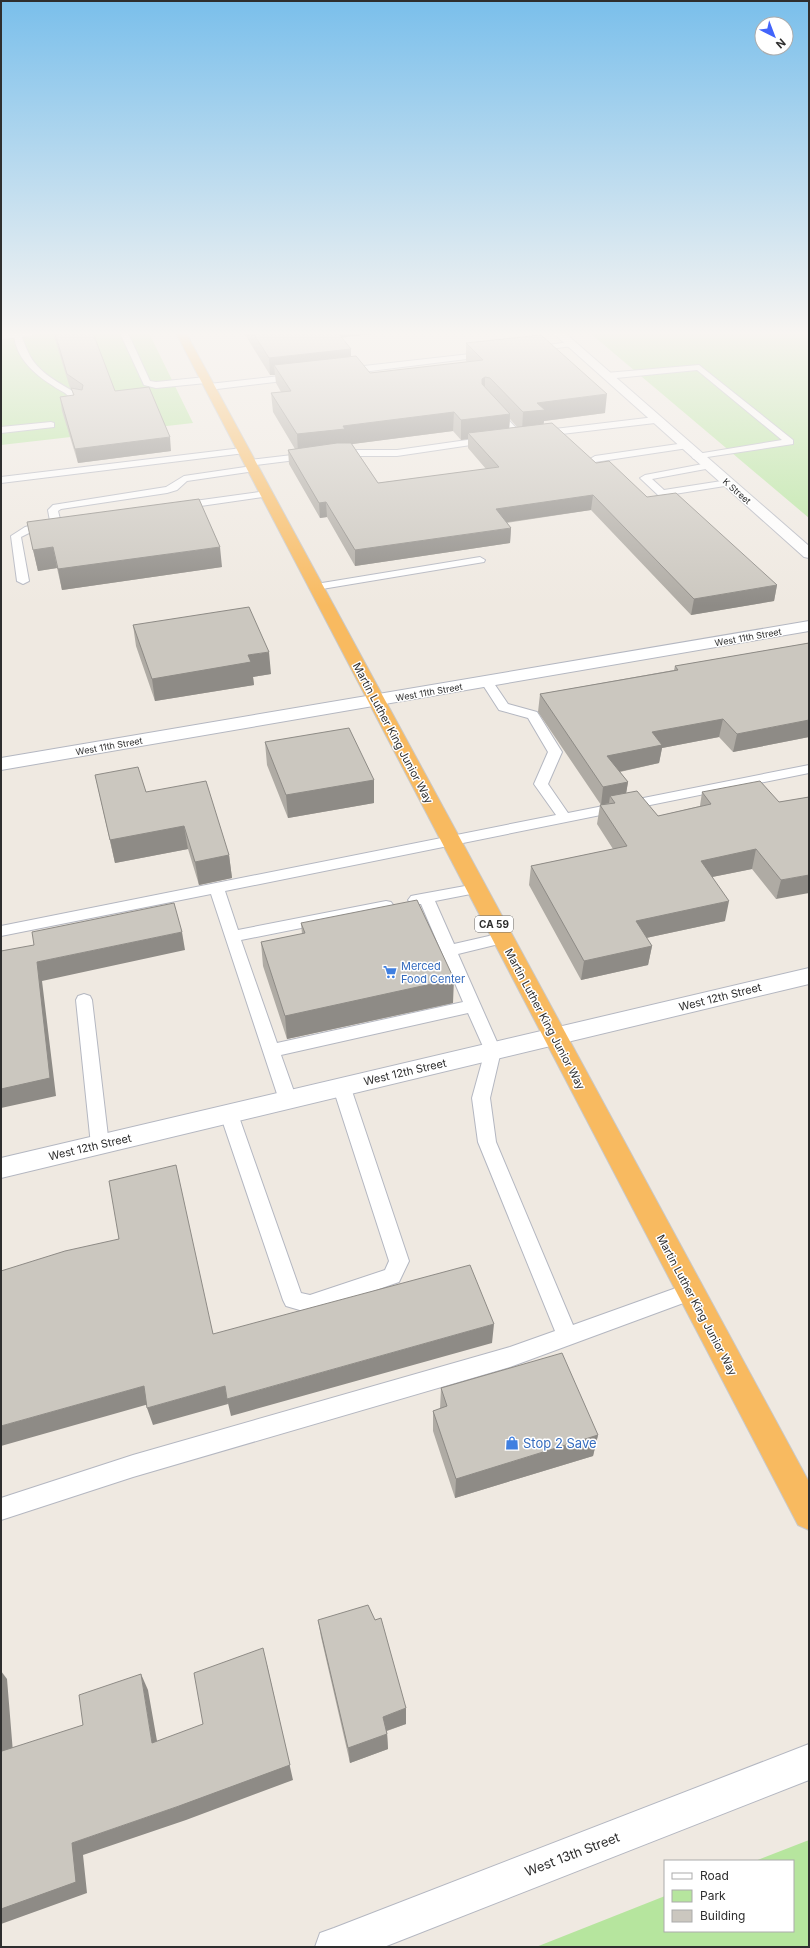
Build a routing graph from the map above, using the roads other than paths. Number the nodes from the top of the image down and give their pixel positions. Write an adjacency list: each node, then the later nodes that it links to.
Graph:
1 (228, 424): 12 (highway, Martin Luther King Junior Way / CA 59)
2 (508, 424): 8 (lane)
3 (622, 424): 8 (lane)
4 (660, 424): 9 (street, K Street)
5 (768, 424): 10 (lane)
6 (51, 425): 7 (lane)
7 (1, 430)
8 (519, 436): 12 (lane)
9 (685, 446): 10 (street, K Street); 11 (lane)
10 (697, 457): 13 (street, K Street)
11 (595, 459)
12 (248, 461): 14 (lane); 16 (highway, Martin Luther King Junior Way / CA 59); 20 (lane)
13 (708, 466): 15 (street, K Street); 15 (lane)
14 (1, 480)
15 (728, 483): 18 (street, K Street)
16 (266, 494): 17 (lane); 21 (highway, Martin Luther King Junior Way / CA 59)
17 (171, 507)
18 (809, 554)
19 (480, 560): 21 (lane)
20 (23, 581)
21 (316, 587): 24 (highway, Martin Luther King Junior Way / CA 59)
22 (809, 626): 23 (street, West 11th Street)
23 (487, 682): 24 (street, West 11th Street); 27 (lane)
24 (377, 701): 25 (street, West 11th Street); 28 (highway, Martin Luther King Junior Way / CA 59)
25 (1, 764)
26 (809, 769): 27 (lane)
27 (565, 818): 28 (lane)
28 (451, 841): 29 (lane); 30 (highway, Martin Luther King Junior Way / CA 59)
29 (216, 888): 32 (lane); 33 (lane)
30 (476, 889): 31 (lane); 34 (highway, Martin Luther King Junior Way / CA 59)
31 (426, 898): 33 (lane); 35 (lane)
32 (1, 931)
33 (232, 936): 40 (lane)
34 (502, 938): 35 (lane); 39 (highway, Martin Luther King Junior Way / CA 59)
35 (449, 951): 38 (lane)
36 (809, 976): 39 (street, West 12th Street)
37 (84, 1000): 45 (lane)
38 (473, 1006): 40 (lane); 41 (lane)
39 (554, 1037): 41 (street, West 12th Street); 47 (highway, Martin Luther King Junior Way / CA 59)
40 (271, 1051): 43 (lane)
41 (493, 1051): 42 (street, West 12th Street); 48 (lane)
42 (342, 1088): 43 (street, West 12th Street); 44 (lane)
43 (288, 1100): 44 (street, West 12th Street)
44 (229, 1114): 45 (street, West 12th Street)
45 (100, 1145): 46 (street, West 12th Street)
46 (1, 1168)
47 (690, 1292): 48 (lane); 50 (highway, Martin Luther King Junior Way / CA 59)
48 (567, 1336): 49 (lane)
49 (1, 1509)
50 (809, 1514)
51 (809, 1762): 52 (street, West 13th Street)
52 (334, 1947)

